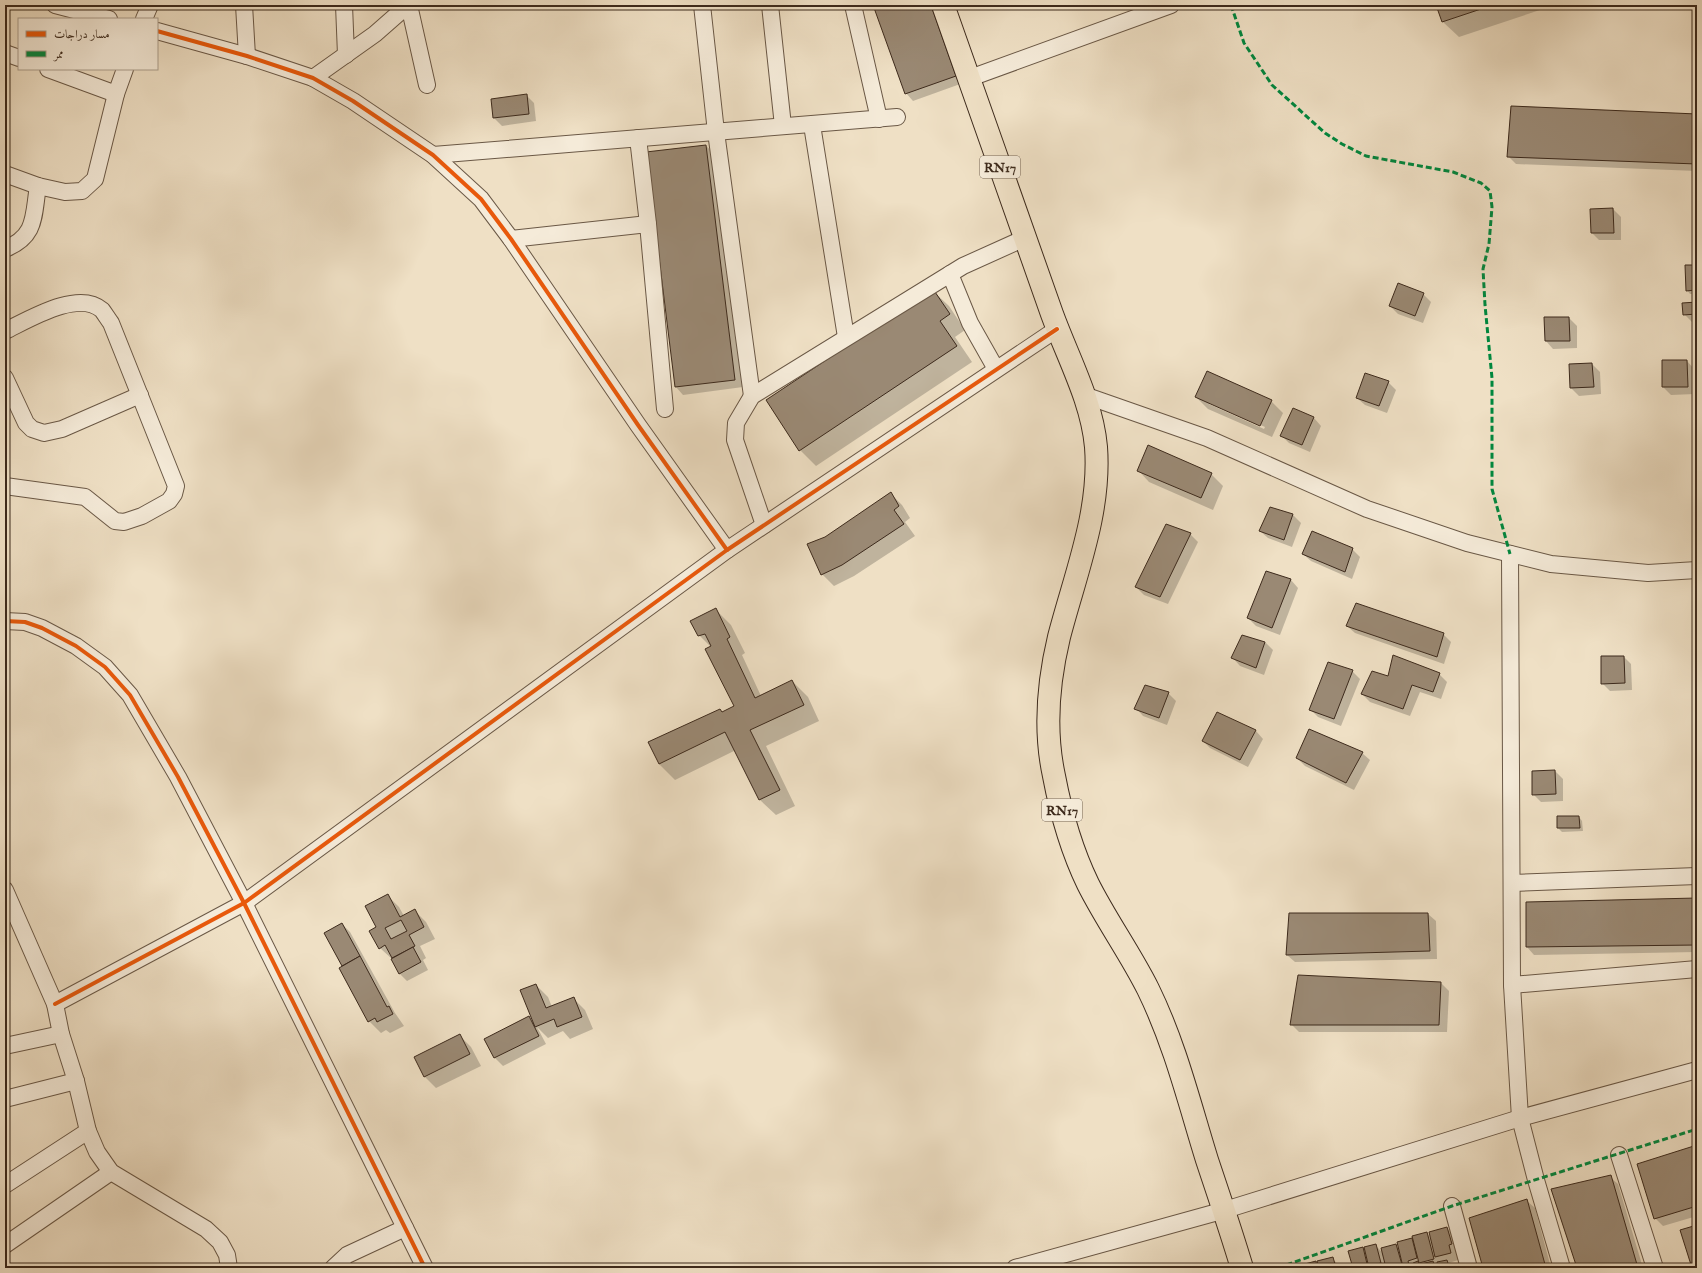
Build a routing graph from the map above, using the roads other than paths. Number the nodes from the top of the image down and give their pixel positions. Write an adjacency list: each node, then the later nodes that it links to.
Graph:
1 (55, 5): 11 (street)
2 (150, 5): 12 (street)
3 (244, 5): 16 (street)
4 (344, 5): 15 (street)
5 (408, 5): 15 (street); 22 (street)
6 (702, 5): 28 (street)
7 (770, 5): 27 (street)
8 (853, 5): 25 (street)
9 (943, 5): 21 (main road, RN17)
10 (1171, 5): 21 (street)
11 (105, 18)
12 (144, 18)
13 (158, 31): 16 (street)
14 (5, 53): 17 (street)
15 (346, 55): 20 (street)
16 (247, 56): 20 (street)
17 (18, 58)
18 (51, 70): 23 (street)
19 (125, 70): 23 (street)
20 (313, 78): 30 (street)
21 (970, 78): 34 (main road, RN17)
22 (427, 85)
23 (116, 94): 32 (street)
24 (897, 117): 25 (street)
25 (878, 119): 26 (street)
26 (812, 125): 27 (street); 40 (street)
27 (783, 126): 28 (street)
28 (716, 132): 29 (street); 45 (street)
29 (638, 138): 30 (street); 33 (street)
30 (433, 155): 35 (street)
31 (5, 174): 32 (street)
32 (38, 186): 36 (street)
33 (648, 224): 35 (street); 47 (street)
34 (1025, 238): 37 (street); 38 (main road, RN17)
35 (511, 239): 50 (street)
36 (5, 249)
37 (950, 274): 40 (street); 41 (street)
38 (1057, 329): 41 (street); 44 (main road, RN17)
39 (5, 330): 43 (street)
40 (846, 337): 45 (street)
41 (996, 369): 49 (street)
42 (5, 378): 46 (street)
43 (140, 395): 46 (street); 48 (street)
44 (1084, 395): 51 (street); 72 (main road, RN17)
45 (752, 396): 49 (street)
46 (8, 398)
47 (665, 409)
48 (5, 486)
49 (764, 525): 50 (street)
50 (727, 550): 57 (street)
51 (1510, 554): 52 (street); 55 (street)
52 (1697, 570)
53 (5, 621): 57 (street)
54 (1697, 876): 55 (street)
55 (1512, 883): 59 (street)
56 (5, 890): 60 (street)
57 (244, 903): 60 (street); 73 (street)
58 (1697, 969): 59 (street)
59 (1512, 985): 66 (street)
60 (55, 1004): 61 (street)
61 (61, 1034): 62 (street); 64 (street)
62 (5, 1046)
63 (1697, 1070): 66 (street)
64 (76, 1081): 65 (street); 67 (street)
65 (5, 1099)
66 (1520, 1118): 72 (street); 81 (street)
67 (88, 1130): 69 (street); 70 (street)
68 (1619, 1155): 82 (street)
69 (111, 1172): 74 (street); 75 (street)
70 (5, 1185)
71 (1452, 1206): 80 (street)
72 (1225, 1210): 78 (street); 79 (main road, RN17)
73 (405, 1228): 76 (street); 77 (street)
74 (5, 1245)
75 (229, 1268)
76 (333, 1268)
77 (425, 1268)
78 (1015, 1268)
79 (1242, 1268)
80 (1469, 1268)
81 (1562, 1268)
82 (1654, 1268)

